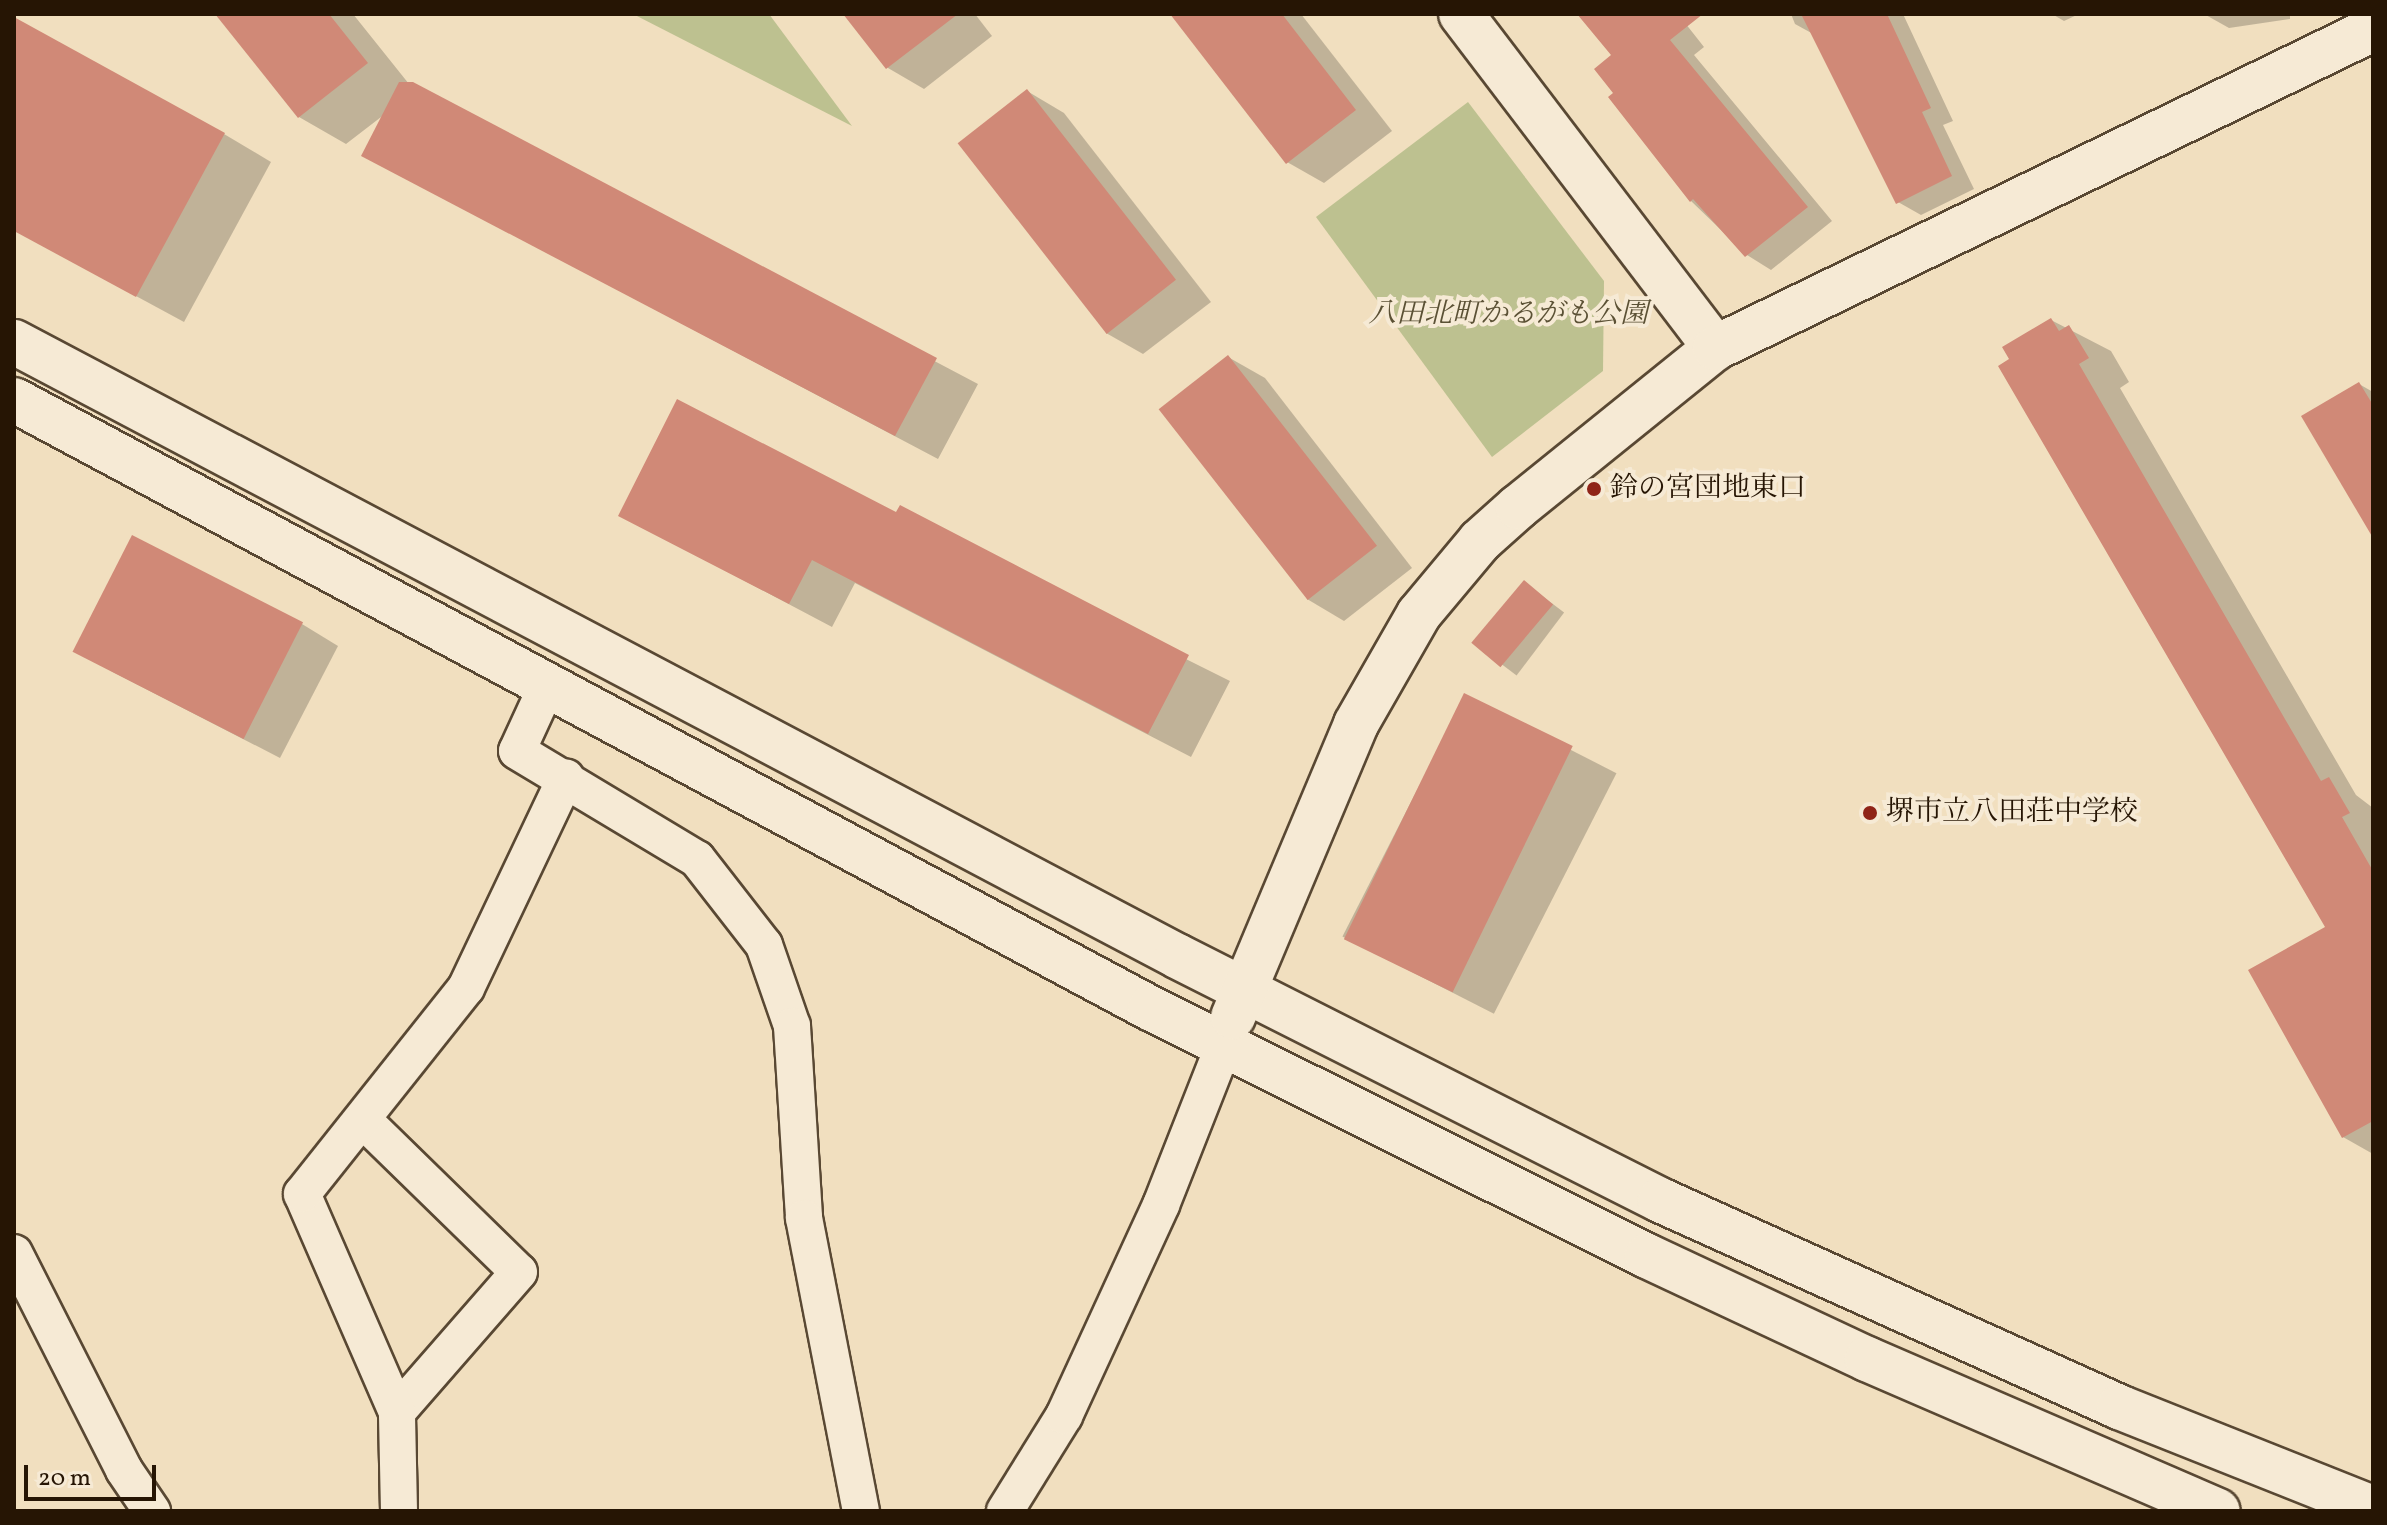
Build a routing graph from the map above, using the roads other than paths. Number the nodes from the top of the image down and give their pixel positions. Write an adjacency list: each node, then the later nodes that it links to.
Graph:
1 (1461, 14): 4 (street)
2 (2365, 33): 4 (street)
3 (14, 342): 8 (street)
4 (1715, 348): 8 (street)
5 (14, 400): 6 (street)
6 (546, 688): 7 (street); 9 (street)
7 (566, 777): 10 (street); 16 (street)
8 (1242, 990): 9 (street); 13 (street)
9 (1224, 1045): 17 (street); 18 (street)
10 (364, 1121): 12 (street); 12 (street)
11 (14, 1253): 14 (street)
12 (397, 1412): 15 (street)
13 (2373, 1508)
14 (152, 1511)
15 (399, 1511)
16 (861, 1511)
17 (1005, 1511)
18 (2218, 1511)

